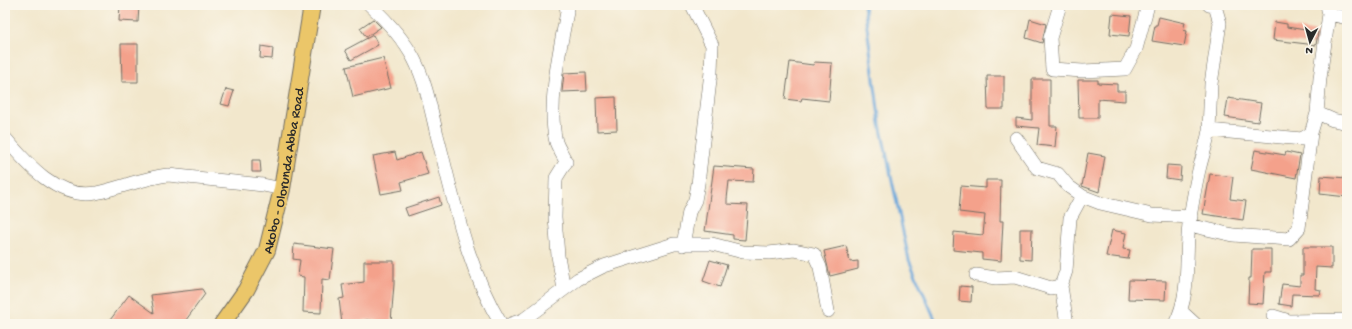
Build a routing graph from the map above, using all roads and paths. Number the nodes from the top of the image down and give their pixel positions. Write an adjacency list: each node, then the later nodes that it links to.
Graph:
1 (312, 5): 16 (main road, Akobo - Olorunda Abba Road)
2 (370, 5): 28 (street)
3 (566, 5): 22 (street)
4 (692, 5): 19 (street)
5 (1060, 5): 6 (street)
6 (1148, 5)
7 (1210, 5): 12 (street)
8 (1328, 9): 9 (street); 10 (street)
9 (1347, 18)
10 (1317, 113): 11 (street); 13 (street)
11 (1347, 123)
12 (1208, 130): 13 (street); 18 (street)
13 (1311, 133): 18 (street)
14 (5, 138): 16 (street)
15 (1016, 138): 17 (street)
16 (282, 189): 27 (main road, Akobo - Olorunda Abba Road)
17 (1082, 196): 18 (street); 21 (street)
18 (1190, 221): 24 (street)
19 (683, 245): 22 (street); 23 (street)
20 (976, 275): 21 (street)
21 (1061, 286): 30 (street)
22 (564, 289): 29 (street)
23 (828, 311)
24 (1182, 312): 31 (street); 32 (street)
25 (1273, 316): 26 (street)
26 (1347, 320)
27 (222, 324)
28 (501, 324)
29 (511, 324)
30 (1067, 324)
31 (1175, 324)
32 (1195, 324)

